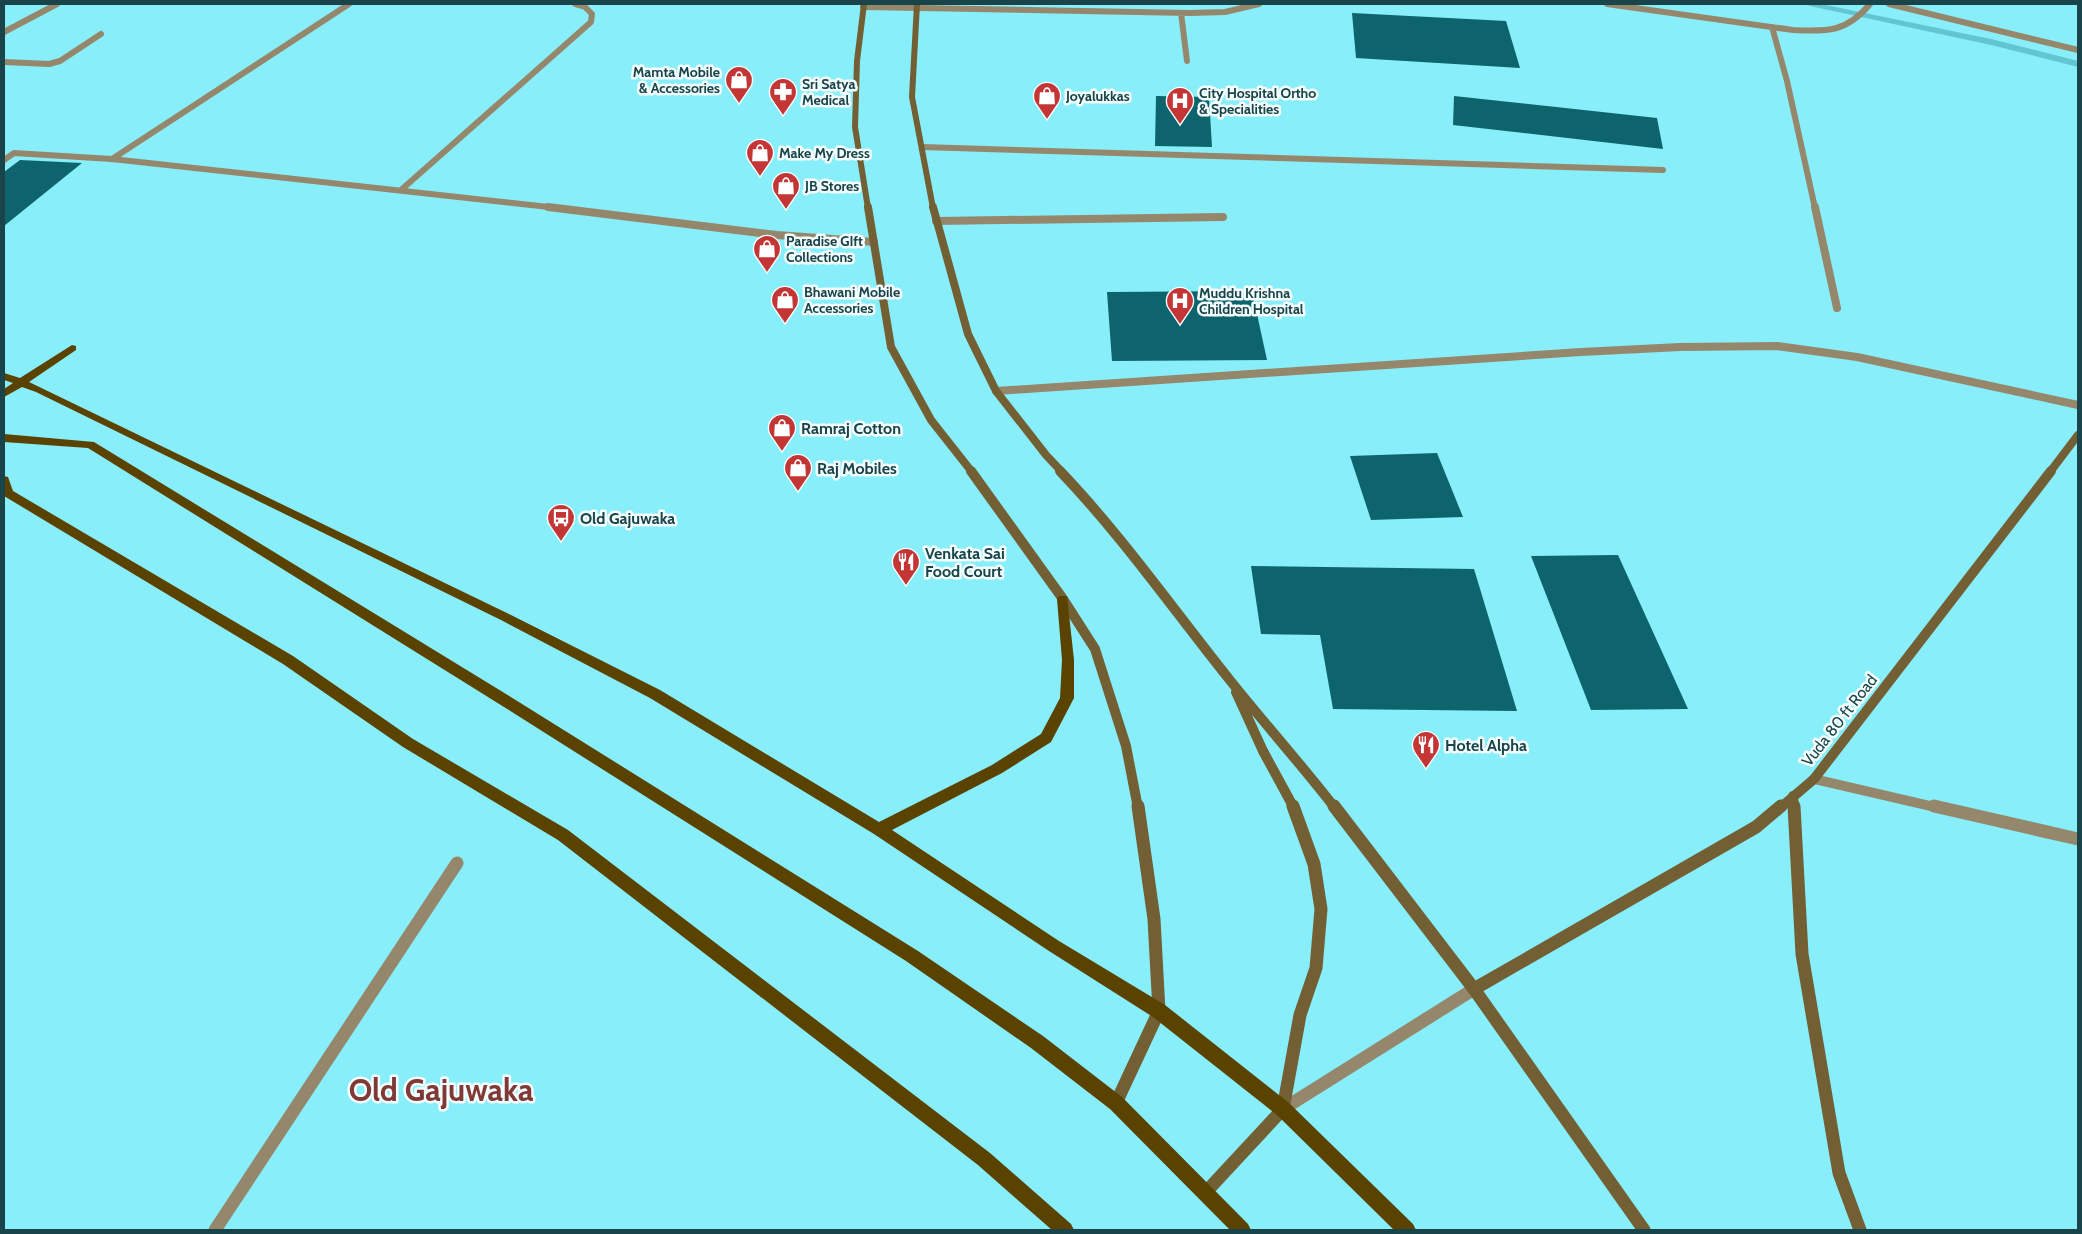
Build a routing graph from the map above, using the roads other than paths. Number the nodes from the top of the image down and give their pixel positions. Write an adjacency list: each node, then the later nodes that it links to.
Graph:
1 (57, 4): 12 (street)
2 (348, 4): 18 (street)
3 (576, 4): 21 (street)
4 (1259, 4): 10 (street)
5 (1607, 4): 11 (street)
6 (1870, 4): 11 (street)
7 (1889, 4): 14 (street)
8 (863, 5): 9 (street); 24 (main road)
9 (917, 5): 10 (street); 17 (main road)
10 (1181, 13): 15 (street)
11 (1772, 27): 25 (street)
12 (4, 32)
13 (101, 34): 16 (street)
14 (2078, 50)
15 (1187, 61)
16 (4, 62)
17 (922, 147): 20 (street); 23 (main road)
18 (112, 159): 19 (street); 21 (street)
19 (4, 160)
20 (1663, 170)
21 (401, 190): 24 (street)
22 (1223, 217): 23 (street)
23 (936, 221): 29 (main road)
24 (874, 242): 35 (main road)
25 (1837, 308)
26 (72, 348): 28 (main road)
27 (4, 376): 28 (main road)
28 (21, 382): 30 (main road); 39 (main road)
29 (996, 391): 31 (street); 36 (main road)
30 (4, 394)
31 (2078, 405)
32 (2078, 436): 37 (main road, Vuda 80 ft Road)
33 (4, 438): 44 (main road)
34 (5, 489): 48 (main road)
35 (1064, 599): 39 (main road); 43 (main road)
36 (1230, 680): 42 (main road); 45 (main road)
37 (1814, 779): 38 (main road, Vuda 80 ft Road); 40 (street)
38 (1793, 796): 42 (main road, Vuda 80 ft Road); 52 (main road)
39 (879, 829): 43 (main road)
40 (2078, 838)
41 (457, 863): 47 (street)
42 (1474, 989): 45 (street); 51 (main road)
43 (1159, 1011): 44 (main road); 45 (main road)
44 (1116, 1103): 46 (main road)
45 (1282, 1109): 46 (main road); 50 (main road)
46 (1205, 1193): 49 (main road)
47 (215, 1230)
48 (1065, 1230)
49 (1242, 1230)
50 (1407, 1230)
51 (1644, 1230)
52 (1860, 1230)

